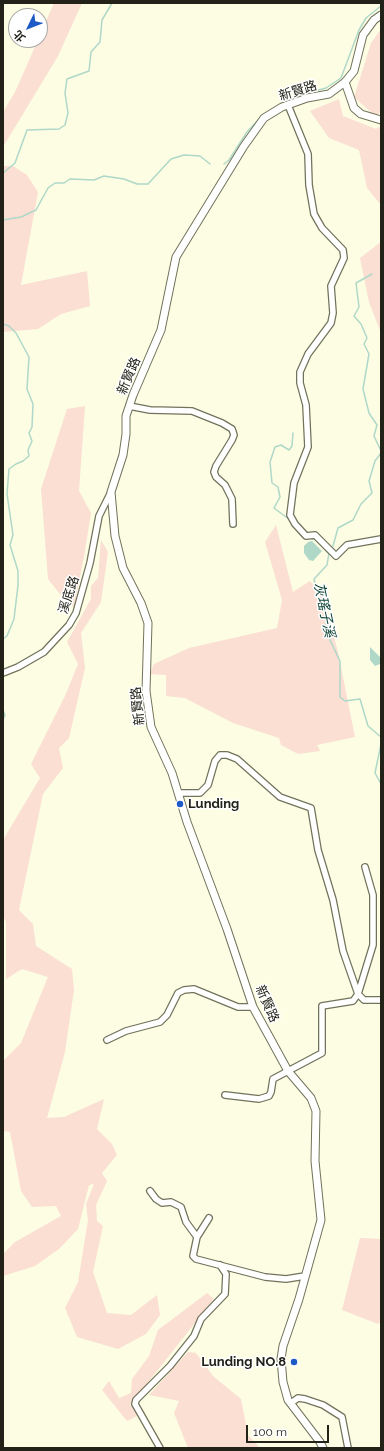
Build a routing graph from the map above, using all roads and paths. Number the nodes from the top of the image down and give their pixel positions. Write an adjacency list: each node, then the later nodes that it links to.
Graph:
1 (381, 15): 2 (street, 新賢路)
2 (345, 82): 3 (street, 新賢路); 4 (street)
3 (288, 104): 5 (street, 新賢路); 8 (street)
4 (381, 120)
5 (129, 406): 6 (street, 新賢路); 7 (street)
6 (111, 492): 9 (street, 溪底路); 10 (street, 新賢路)
7 (233, 524)
8 (381, 539)
9 (3, 672)
10 (178, 793): 12 (street); 14 (street, 新賢路)
11 (365, 867): 12 (street)
12 (358, 994): 13 (street); 16 (street)
13 (381, 1000)
14 (253, 1007): 15 (street); 16 (street, 新賢路)
15 (107, 1040)
16 (288, 1071): 17 (street); 22 (street, 新賢路)
17 (225, 1095)
18 (150, 1191): 20 (street)
19 (209, 1218): 20 (street)
20 (197, 1237): 21 (street)
21 (220, 1265): 22 (street); 24 (street)
22 (305, 1276): 23 (street, 新賢路)
23 (291, 1403): 25 (street, 新賢路); 26 (street)
24 (160, 1448)
25 (323, 1448)
26 (348, 1448)

